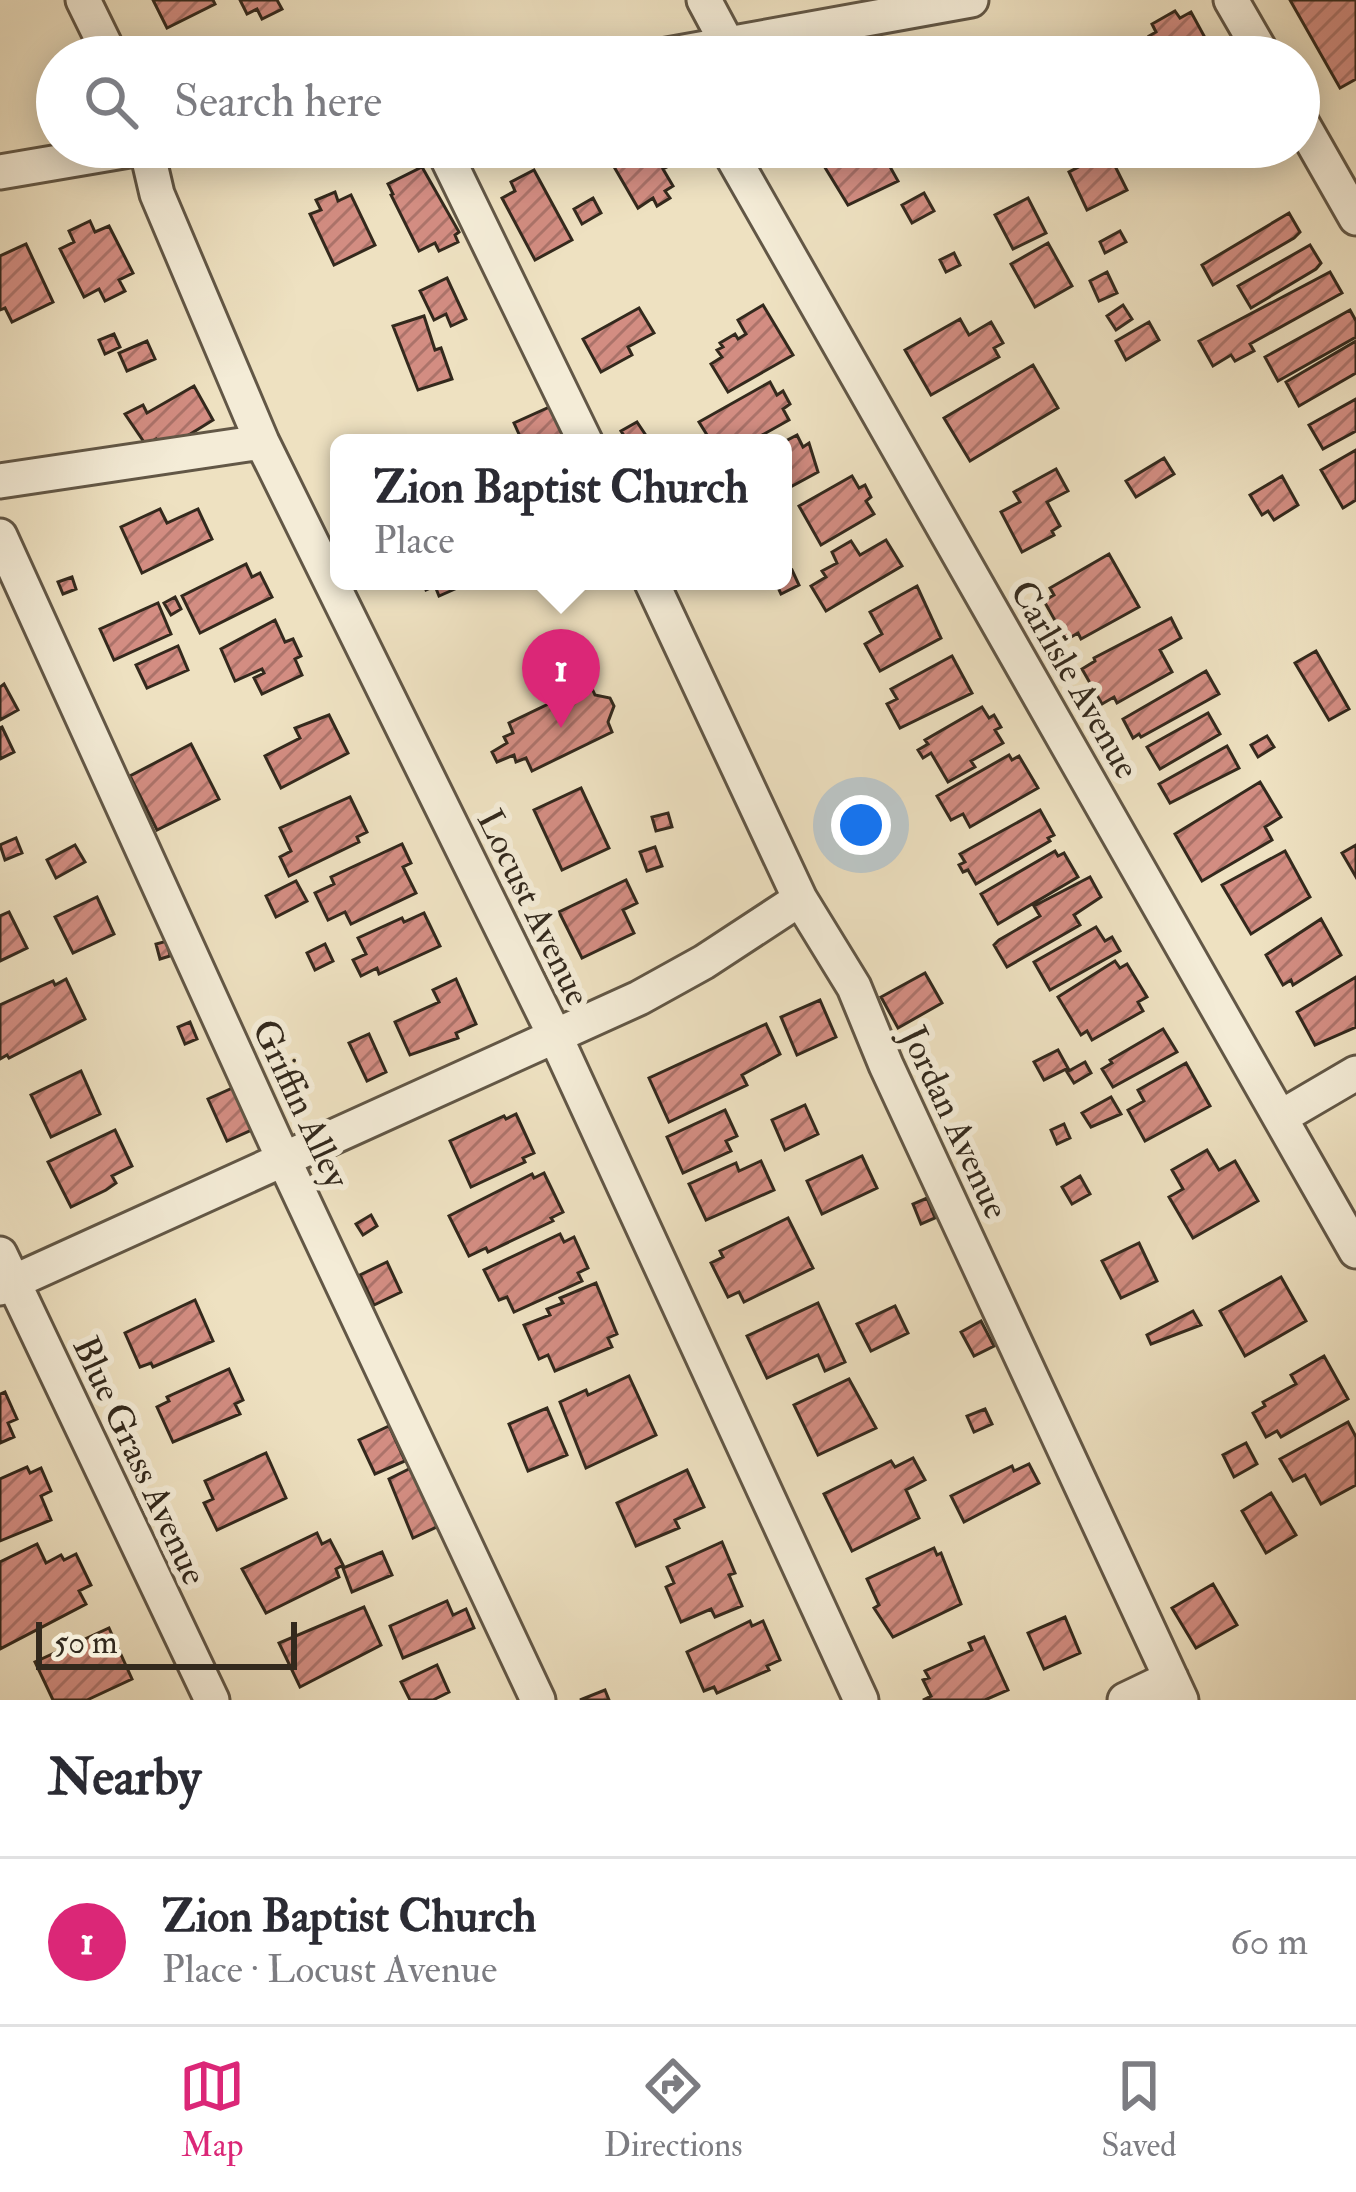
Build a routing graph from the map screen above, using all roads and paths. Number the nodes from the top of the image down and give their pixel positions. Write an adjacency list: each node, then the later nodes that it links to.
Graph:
1 (83, 0): 5 (street)
2 (704, 0): 6 (street)
3 (971, 0): 7 (street)
4 (1231, 0): 8 (street)
5 (101, 36)
6 (723, 36)
7 (771, 36)
8 (1252, 36)
9 (1320, 155): 15 (street)
10 (36, 166): 14 (street)
11 (151, 168): 17 (street, Locust Avenue)
12 (452, 168): 16 (street)
13 (739, 168): 26 (street, Carlisle Avenue)
14 (0, 172)
15 (1356, 218)
16 (582, 434)
17 (262, 442): 18 (street); 20 (street, Locust Avenue)
18 (0, 481)
19 (0, 536): 27 (street, Griffin Alley)
20 (330, 580)
21 (335, 590): 24 (street, Locust Avenue)
22 (655, 590): 23 (street, Jordan Avenue)
23 (800, 899): 24 (street); 30 (street, Jordan Avenue)
24 (556, 1038): 27 (street); 33 (street, Locust Avenue)
25 (1356, 1073): 26 (street)
26 (1281, 1117): 28 (street, Carlisle Avenue)
27 (283, 1158): 29 (street); 32 (street, Griffin Alley)
28 (1356, 1251)
29 (4, 1275): 31 (street, Blue Grass Avenue)
30 (1176, 1689): 34 (street)
31 (212, 1700)
32 (538, 1700)
33 (861, 1700)
34 (1125, 1700)

